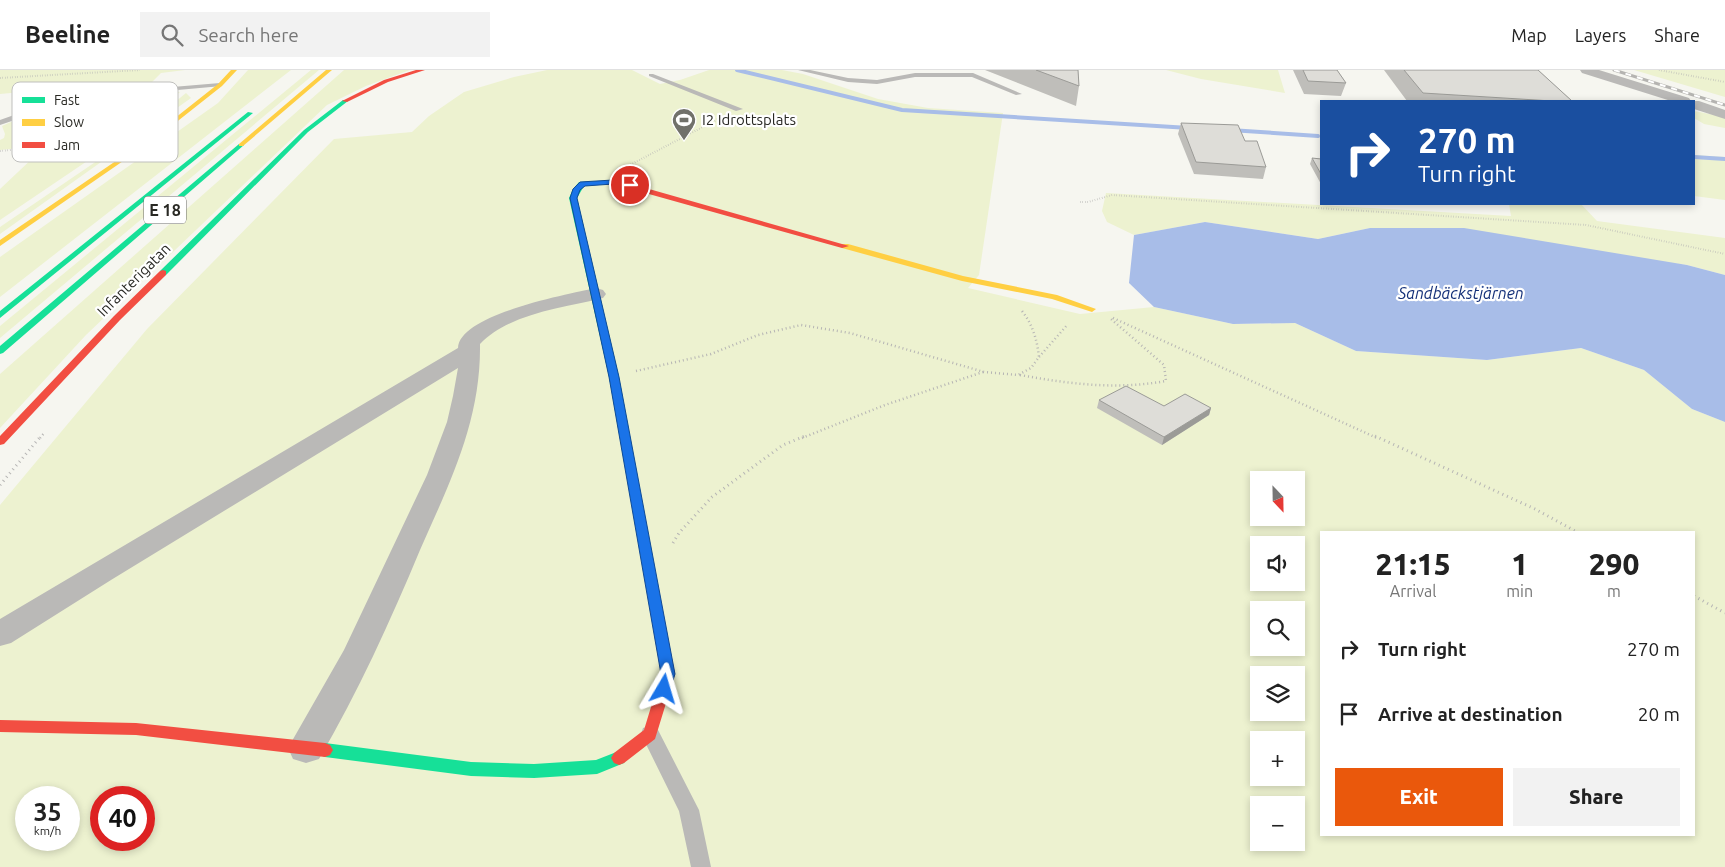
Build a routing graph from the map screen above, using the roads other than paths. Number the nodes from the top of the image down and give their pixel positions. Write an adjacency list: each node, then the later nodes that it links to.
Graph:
1 (234, 70): 9 (main road)
2 (329, 70): 25 (main road, E 18)
3 (422, 70): 27 (main road, Infanterigatan)
4 (801, 70): 8 (lane)
5 (908, 70): 8 (lane)
6 (1586, 70): 12 (street)
7 (651, 75): 15 (lane)
8 (915, 75): 11 (lane)
9 (220, 85): 10 (lane); 17 (main road)
10 (178, 89)
11 (1018, 94)
12 (1681, 100)
13 (1695, 104): 16 (street)
14 (258, 107): 24 (main road, E 18)
15 (739, 109)
16 (1725, 115)
17 (178, 118)
18 (12, 119): 19 (lane)
19 (0, 123)
20 (118, 162): 21 (main road)
21 (0, 244)
22 (596, 294): 23 (main road); 26 (street); 30 (main road)
23 (1088, 308)
24 (0, 315)
25 (0, 351)
26 (469, 351): 28 (street); 31 (street)
27 (0, 442)
28 (0, 634)
29 (0, 726): 31 (main road)
30 (650, 734): 31 (main road); 32 (lane)
31 (306, 748)
32 (701, 867)

